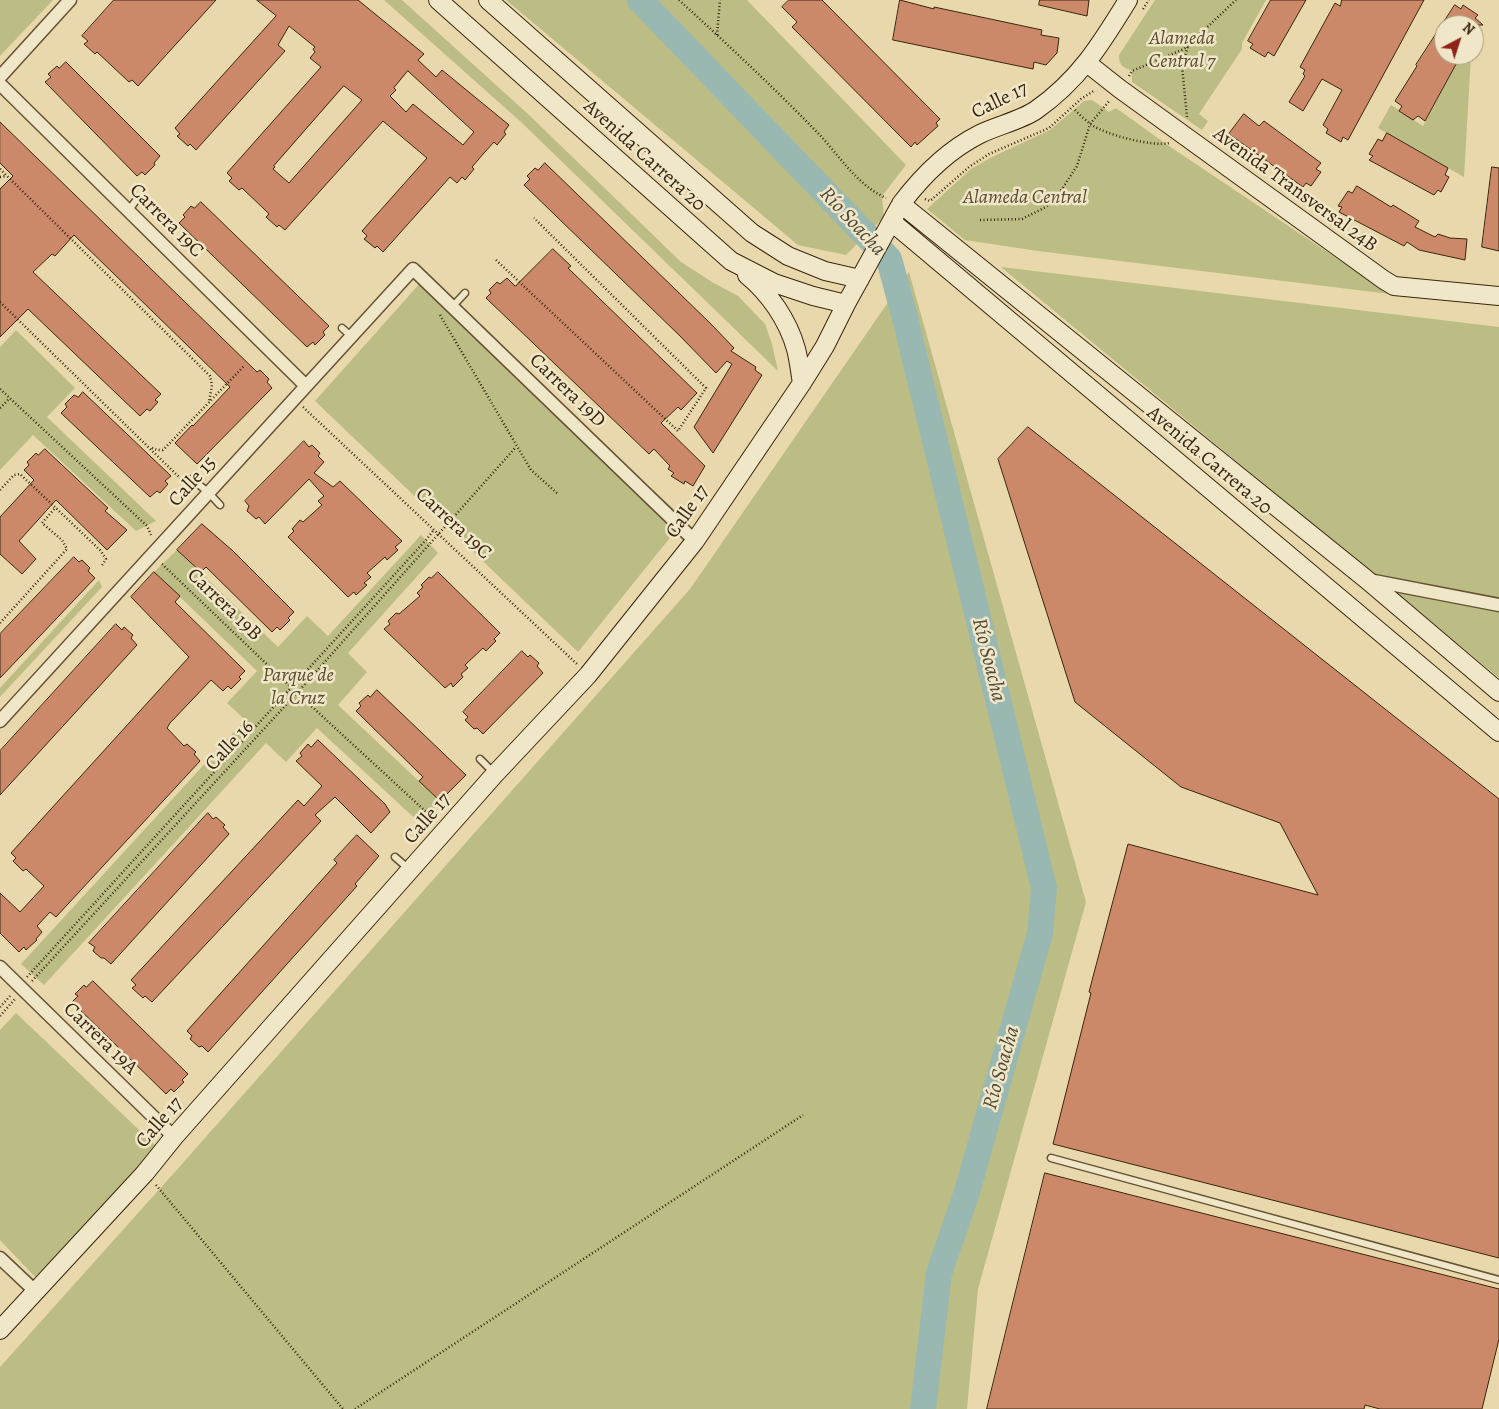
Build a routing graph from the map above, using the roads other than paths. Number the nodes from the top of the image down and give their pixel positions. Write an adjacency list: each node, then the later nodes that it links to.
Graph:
1 (70, 0): 6 (street)
2 (438, 0): 12 (street, Avenida Carrera 20)
3 (488, 0): 14 (street, Avenida Carrera 20)
4 (1128, 0): 5 (street, Calle 17)
5 (1087, 63): 9 (street, Calle 17); 16 (street, Avenida Transversal 24B)
6 (0, 76)
7 (0, 84): 10 (street, Carrera 19C)
8 (138, 199): 10 (lane)
9 (901, 204): 11 (street, Calle 17); 25 (street, Avenida Carrera 20)
10 (129, 210): 20 (street, Carrera 19C)
11 (888, 229): 14 (street, Calle 17); 29 (street, Avenida Carrera 20)
12 (731, 261): 17 (street, Avenida Carrera 20); 19 (street)
13 (413, 269): 18 (street, Carrera 19D); 20 (street, Calle 15)
14 (860, 279): 17 (street, Calle 17)
15 (465, 292): 18 (lane)
16 (1499, 296)
17 (846, 304): 19 (street, Calle 17)
18 (452, 306): 24 (street, Carrera 19D)
19 (802, 384): 24 (street, Calle 17)
20 (306, 386): 22 (street, Calle 15)
21 (192, 479): 22 (lane)
22 (209, 493): 23 (lane); 28 (street, Calle 15)
23 (220, 505)
24 (694, 541): 31 (street, Calle 17)
25 (1366, 579): 26 (street); 27 (street, Avenida Carrera 20)
26 (1499, 604)
27 (1499, 692)
28 (0, 721)
29 (1499, 732)
30 (480, 760): 31 (lane)
31 (495, 774): 33 (street, Calle 17)
32 (395, 857): 33 (lane)
33 (411, 871): 35 (street, Calle 17)
34 (0, 967): 35 (street, Carrera 19A)
35 (174, 1138): 39 (street, Calle 17)
36 (1050, 1158): 38 (lane)
37 (0, 1258): 39 (street)
38 (1499, 1280)
39 (35, 1292): 40 (street, Calle 17)
40 (0, 1330)

